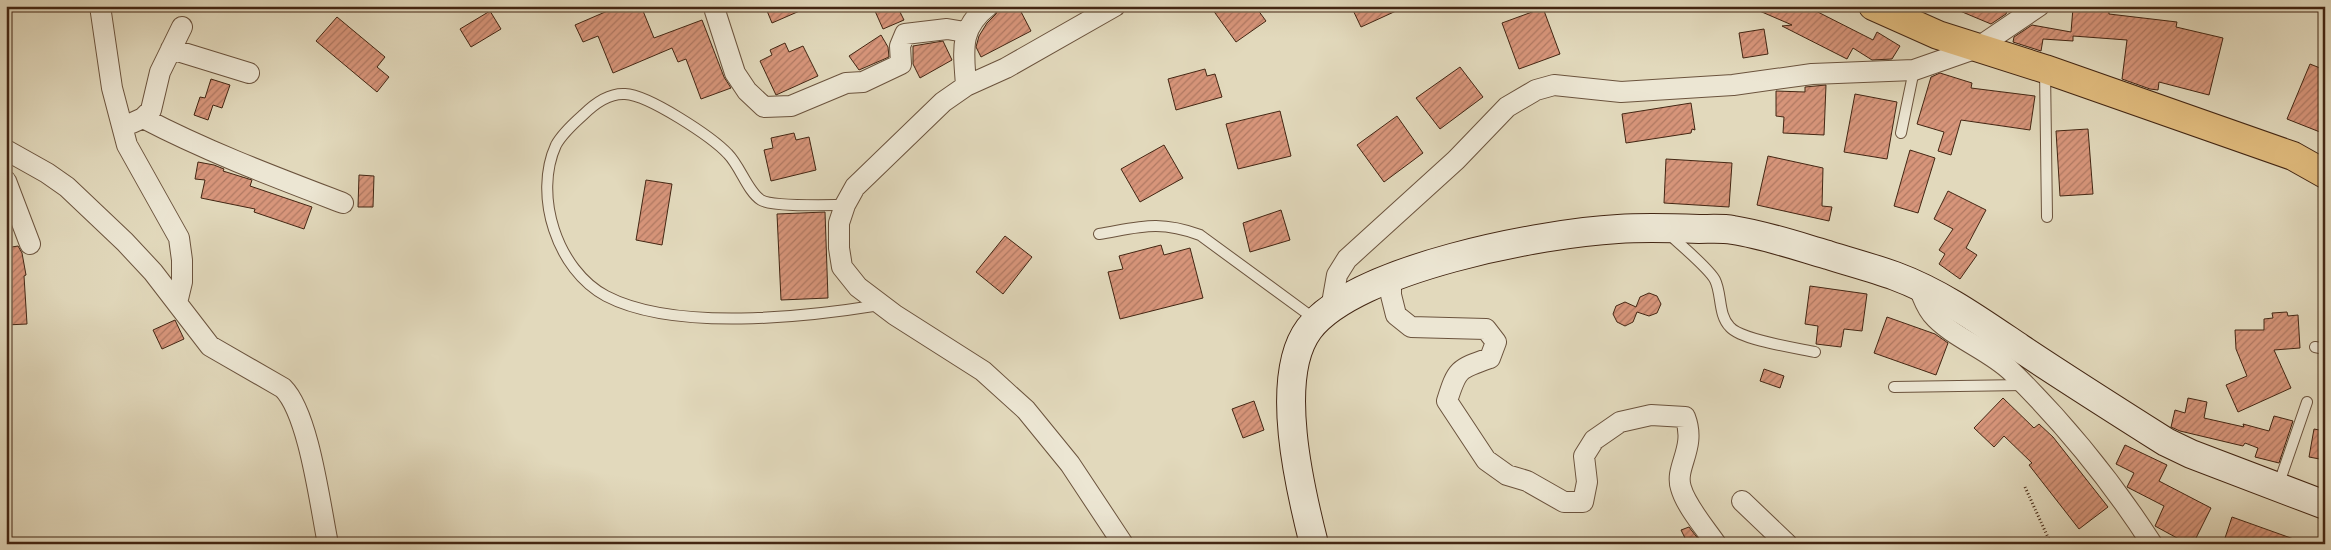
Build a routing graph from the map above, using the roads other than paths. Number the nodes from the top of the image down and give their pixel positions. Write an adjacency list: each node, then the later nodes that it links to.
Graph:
1 (100, 6): 16 (street)
2 (716, 6): 8 (street)
3 (988, 6): 8 (street)
4 (1115, 6): 14 (street)
5 (1873, 6): 9 (main road)
6 (2039, 6): 9 (street)
7 (182, 27): 10 (street)
8 (965, 32): 14 (street)
9 (1977, 48): 11 (main road); 12 (street)
10 (171, 49): 13 (street); 15 (street)
11 (2045, 69): 19 (main road); 23 (lane)
12 (1914, 70): 17 (lane); 31 (street)
13 (249, 73)
14 (966, 86): 22 (street)
15 (144, 118): 16 (street); 21 (street)
16 (122, 124): 29 (street)
17 (1902, 133)
18 (6, 150): 29 (street)
19 (2325, 174)
20 (6, 181): 26 (street)
21 (343, 203)
22 (845, 205): 30 (street); 30 (lane)
23 (2047, 217)
24 (1662, 228): 27 (main road); 28 (main road); 32 (lane)
25 (1100, 234): 31 (lane)
26 (30, 244)
27 (1391, 277): 31 (main road); 42 (street)
28 (1919, 287): 33 (street); 36 (main road)
29 (177, 303): 39 (street)
30 (881, 305): 40 (street)
31 (1325, 315): 41 (main road)
32 (1814, 352)
33 (2025, 385): 34 (lane); 44 (street)
34 (1894, 387)
35 (2308, 402): 36 (lane)
36 (2278, 487): 38 (main road)
37 (1742, 501): 43 (street)
38 (2325, 505)
39 (328, 544)
40 (1123, 544)
41 (1314, 544)
42 (1716, 544)
43 (1787, 544)
44 (2152, 544)

